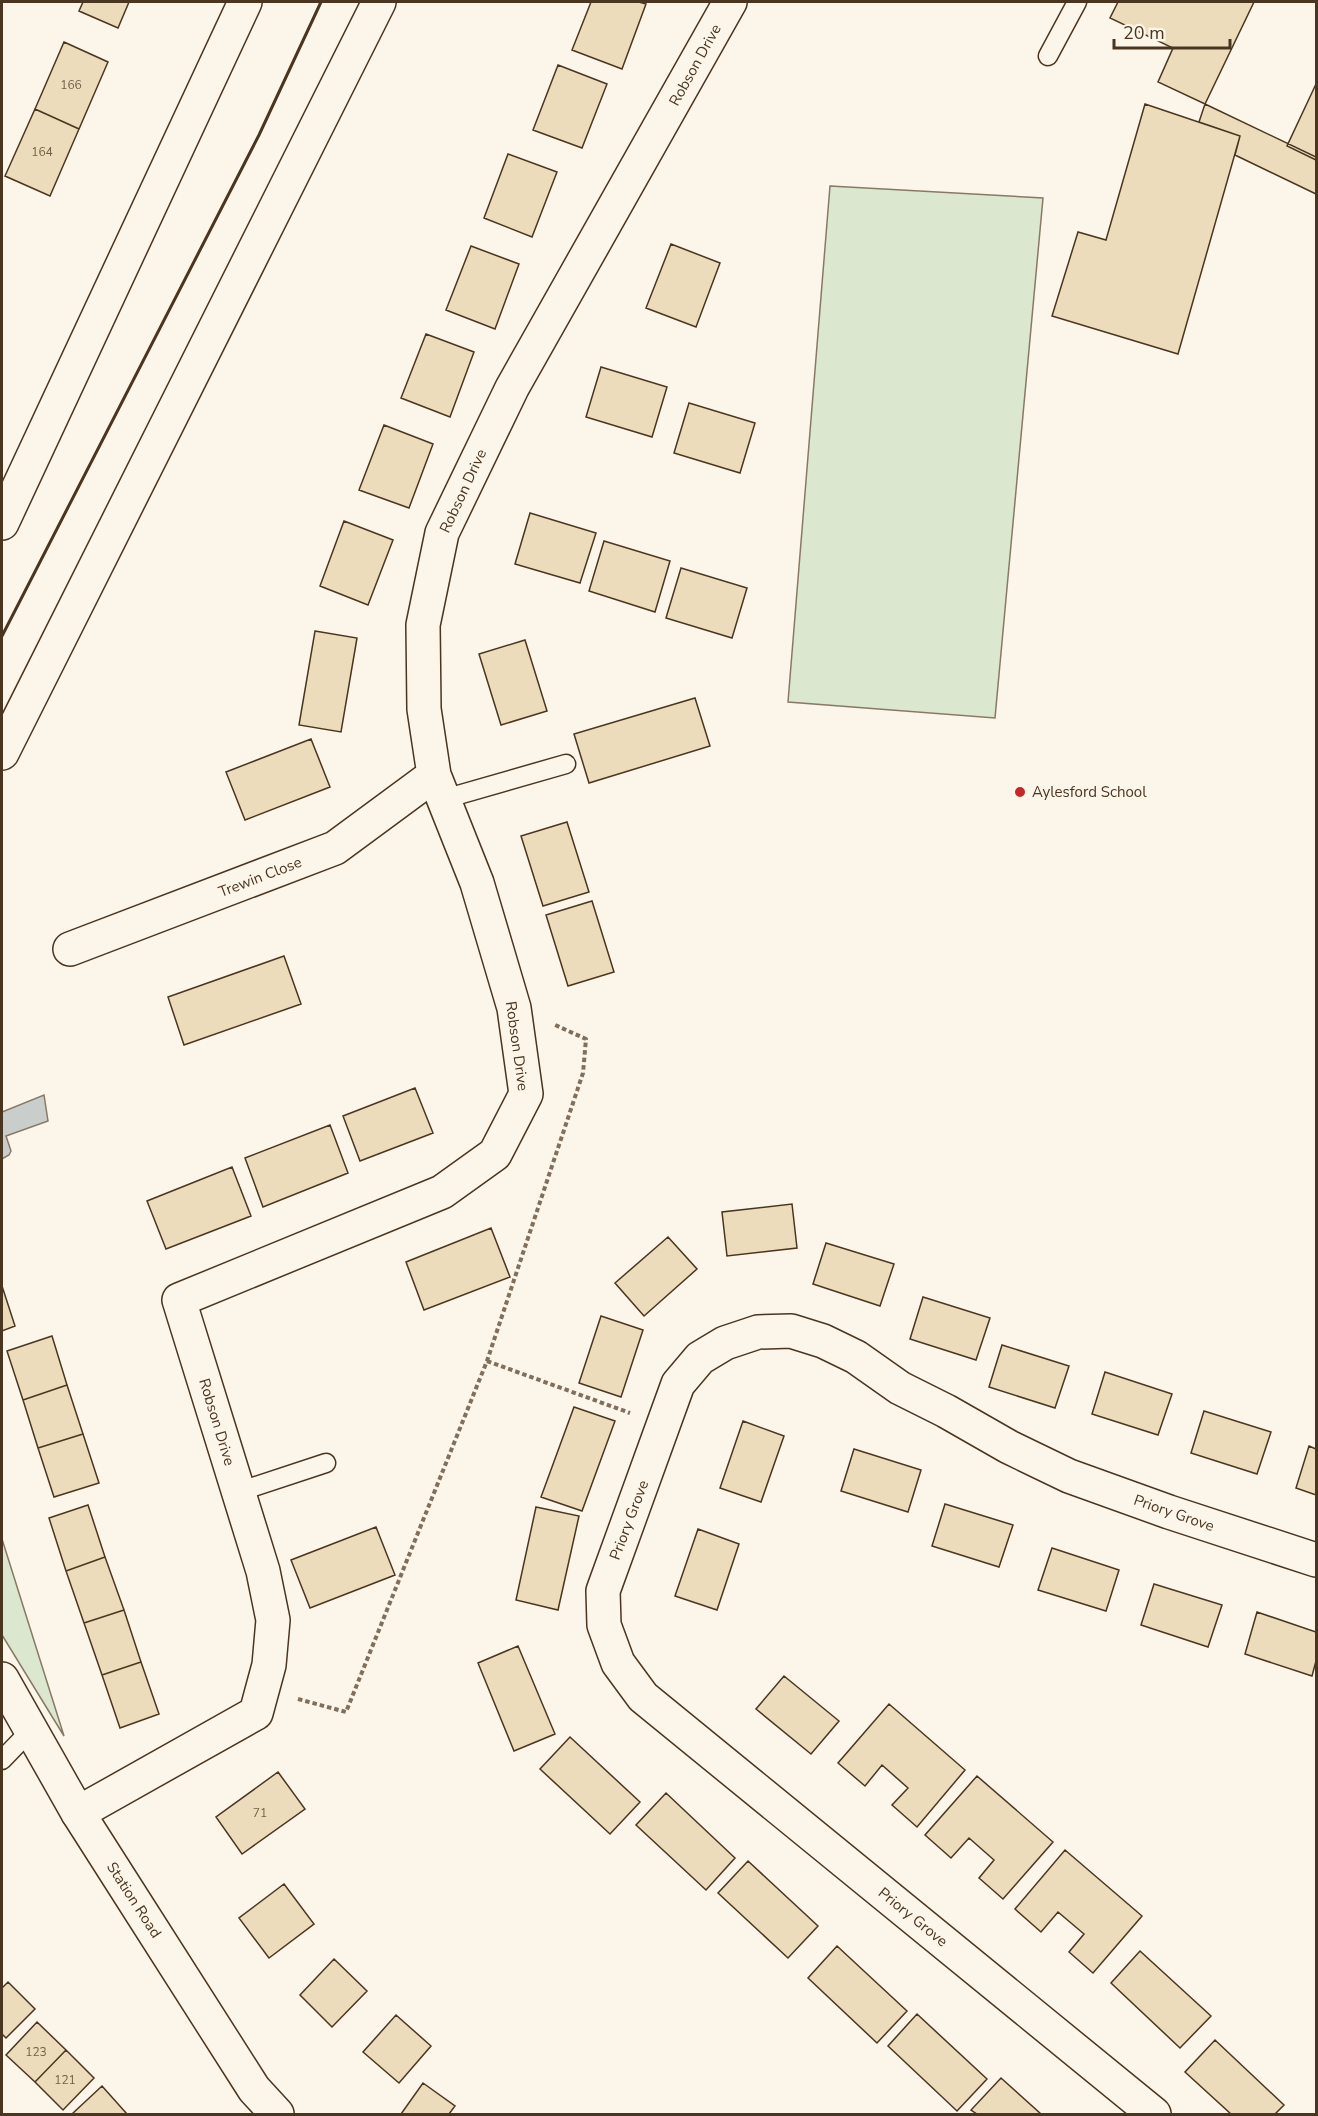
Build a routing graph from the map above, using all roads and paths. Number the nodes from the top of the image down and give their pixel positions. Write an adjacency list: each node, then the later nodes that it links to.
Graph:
1 (245, 2): 6 (main road)
2 (380, 2): 7 (main road)
3 (730, 2): 9 (main road, Robson Drive)
4 (1077, 2): 5 (lane)
5 (1048, 56)
6 (2, 523)
7 (2, 753)
8 (566, 764): 9 (lane)
9 (439, 787): 10 (main road, Trewin Close); 11 (main road, Robson Drive)
10 (70, 949)
11 (514, 1008): 12 (path); 15 (main road, Robson Drive)
12 (487, 1361): 13 (path); 18 (path)
13 (664, 1426): 16 (main road, Priory Grove); 23 (main road, Priory Grove)
14 (326, 1463): 15 (lane)
15 (238, 1492): 18 (main road, Robson Drive)
16 (1317, 1560)
17 (2, 1680): 19 (main road, Station Road)
18 (262, 1689): 21 (main road, Robson Drive)
19 (30, 1731): 20 (lane); 21 (main road, Station Road)
20 (2, 1760)
21 (78, 1812): 22 (main road, Station Road)
22 (277, 2115)
23 (1154, 2115)

